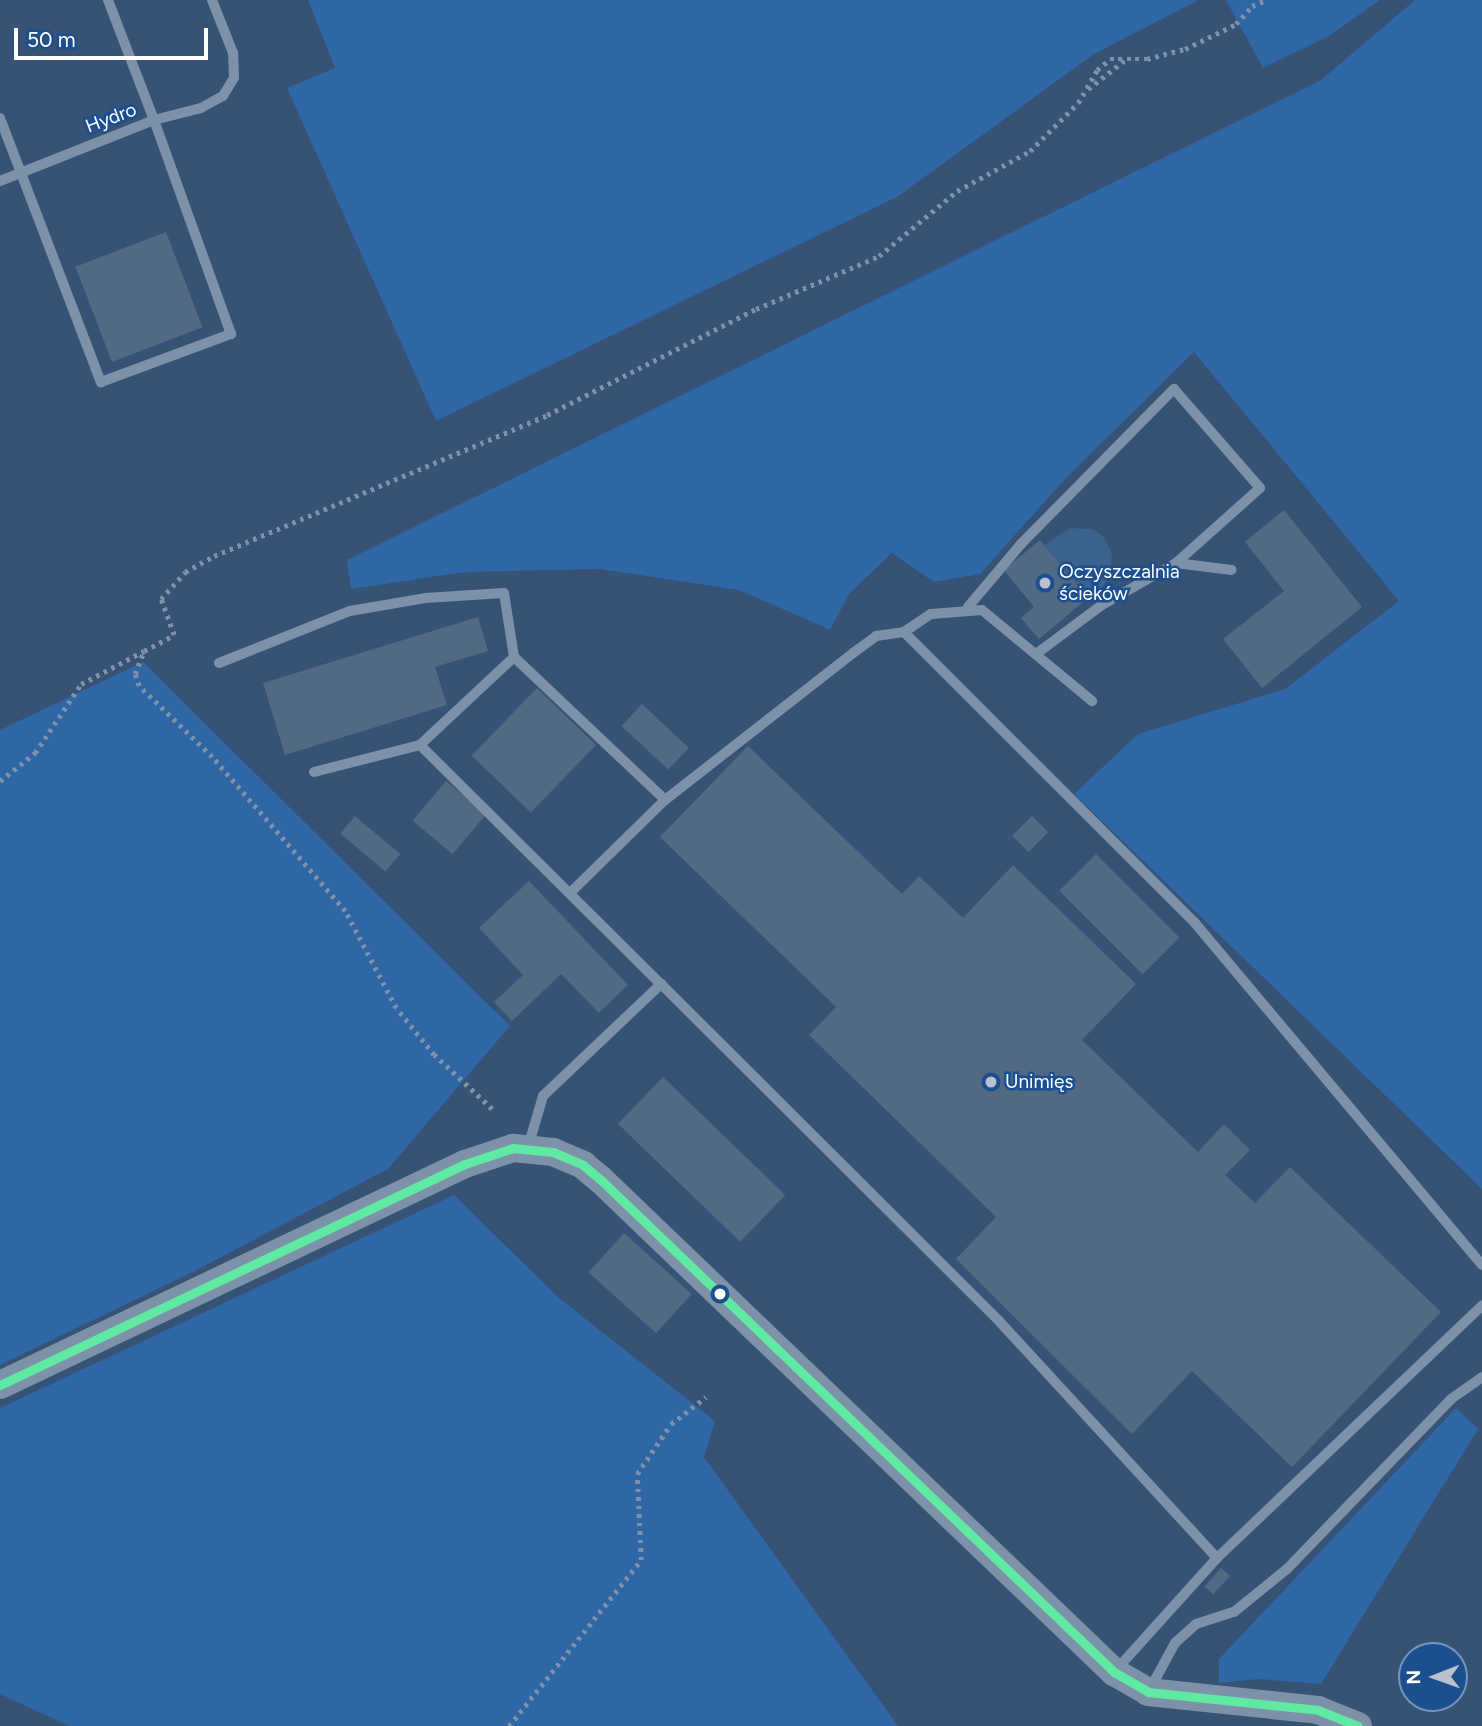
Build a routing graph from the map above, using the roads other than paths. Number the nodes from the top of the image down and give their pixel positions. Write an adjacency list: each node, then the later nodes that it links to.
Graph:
1 (108, 0): 4 (lane, Hydro)
2 (212, 0): 4 (lane)
3 (0, 118): 5 (lane)
4 (154, 120): 5 (lane, Hydro); 5 (lane)
5 (22, 172): 6 (lane, Hydro)
6 (0, 181)
7 (1176, 564): 8 (lane); 9 (lane); 11 (lane)
8 (1232, 570)
9 (968, 607): 10 (lane); 11 (lane)
10 (904, 632): 17 (lane); 21 (lane)
11 (1036, 654): 14 (lane)
12 (514, 657): 13 (lane); 15 (lane); 17 (lane)
13 (219, 663)
14 (1092, 701)
15 (420, 745): 16 (lane); 18 (lane)
16 (314, 772)
17 (665, 800): 18 (lane)
18 (572, 891): 19 (lane)
19 (661, 984): 20 (lane); 25 (lane)
20 (528, 1147): 24 (street); 26 (street)
21 (1482, 1265)
22 (1482, 1306): 25 (lane)
23 (1482, 1377): 27 (lane)
24 (0, 1385)
25 (1217, 1558): 26 (lane)
26 (1114, 1672): 27 (street)
27 (1148, 1692): 28 (street)
28 (1358, 1726)

